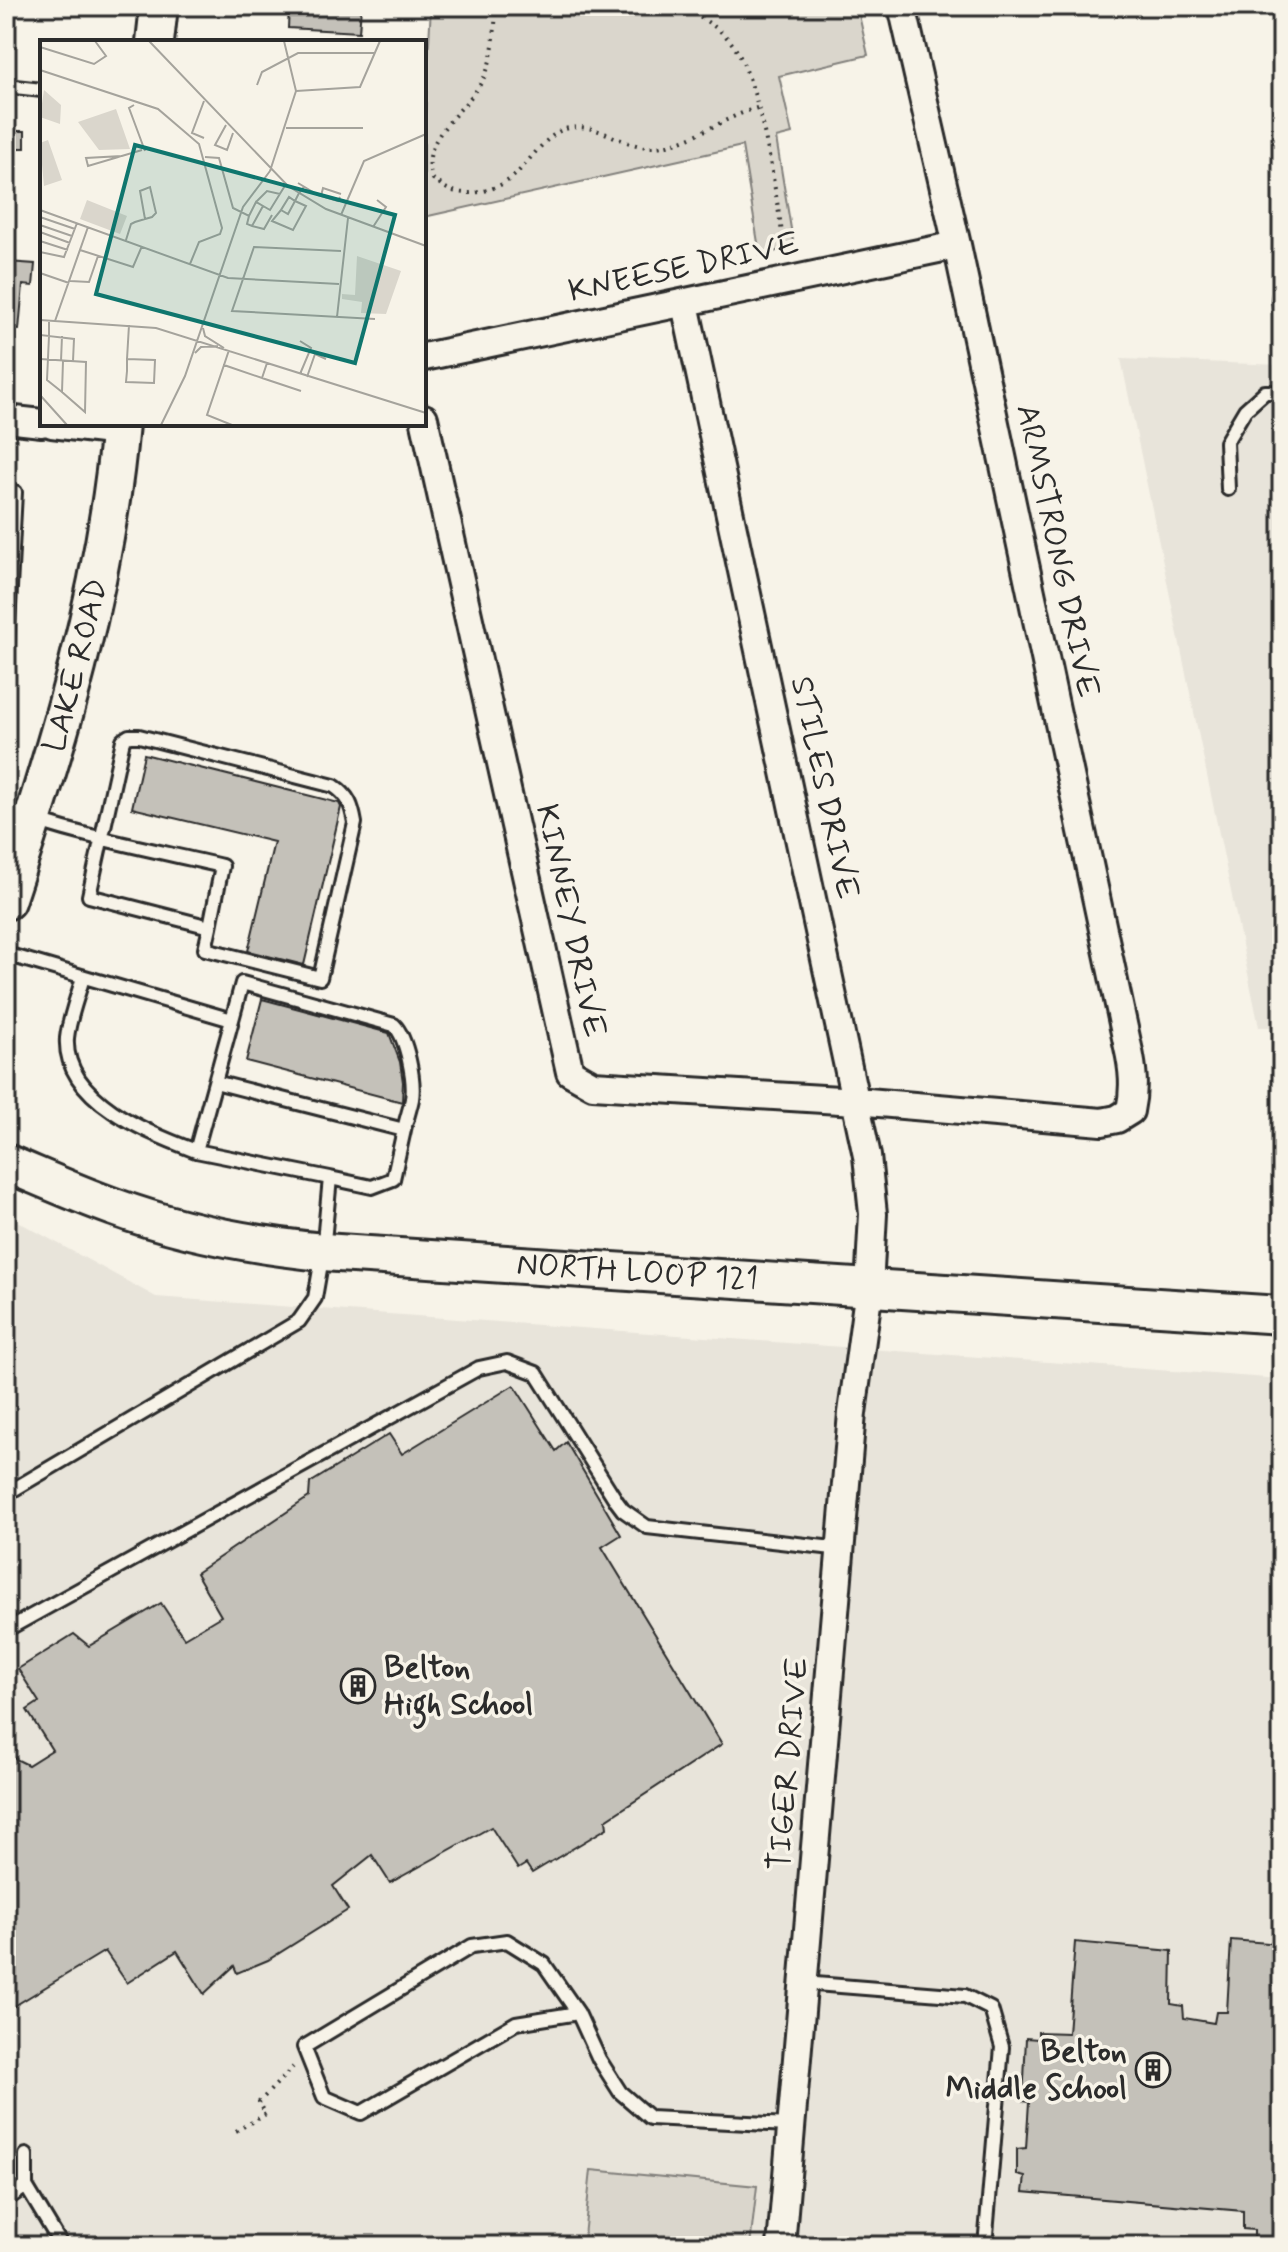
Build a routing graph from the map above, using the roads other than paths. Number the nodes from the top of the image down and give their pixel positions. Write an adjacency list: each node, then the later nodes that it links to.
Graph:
1 (159, 6): 3 (main road)
2 (902, 6): 6 (street, ARMSTRONG DRIVE)
3 (155, 40)
4 (6, 86): 5 (lane)
5 (40, 90)
6 (957, 245): 8 (street, KNEESE DRIVE); 33 (street, ARMSTRONG DRIVE)
7 (1282, 279): 9 (lane)
8 (685, 304): 10 (street, KNEESE DRIVE); 32 (street, STILES DRIVE)
9 (1282, 315)
10 (426, 357)
11 (1282, 392): 17 (lane)
12 (6, 419): 13 (street)
13 (40, 423)
14 (86, 426): 16 (street)
15 (426, 426): 32 (street, KINNEY DRIVE)
16 (120, 428): 24 (main road, LAKE ROAD)
17 (1228, 489)
18 (6, 490): 19 (lane)
19 (9, 543): 20 (lane)
20 (9, 574): 21 (lane)
21 (8, 608): 22 (lane)
22 (7, 642): 23 (lane)
23 (6, 665)
24 (20, 815): 25 (lane); 26 (main road, LAKE ROAD)
25 (102, 837): 27 (lane); 27 (lane); 27 (lane)
26 (6, 901)
27 (210, 927)
28 (6, 954): 29 (lane)
29 (83, 977): 30 (lane); 35 (lane)
30 (232, 1020): 31 (lane); 34 (lane)
31 (215, 1082): 34 (lane); 35 (lane)
32 (856, 1101): 33 (street, KINNEY DRIVE); 39 (street, STILES DRIVE)
33 (1130, 1111)
34 (404, 1130): 37 (lane)
35 (196, 1151): 37 (lane)
36 (6, 1163): 38 (main road, NORTH LOOP 121)
37 (330, 1178): 38 (lane)
38 (323, 1252): 39 (main road, NORTH LOOP 121); 41 (lane)
39 (869, 1288): 40 (main road, NORTH LOOP 121); 42 (street, TIGER DRIVE)
40 (1282, 1315)
41 (6, 1494)
42 (842, 1549): 43 (lane); 44 (street, TIGER DRIVE)
43 (6, 1630)
44 (803, 1983): 46 (street, TIGER DRIVE); 52 (lane)
45 (578, 2013): 45 (lane); 46 (lane)
46 (790, 2125): 51 (street, TIGER DRIVE)
47 (26, 2155): 48 (lane)
48 (26, 2186): 49 (lane); 50 (lane)
49 (6, 2200)
50 (62, 2246)
51 (781, 2246)
52 (985, 2246)

